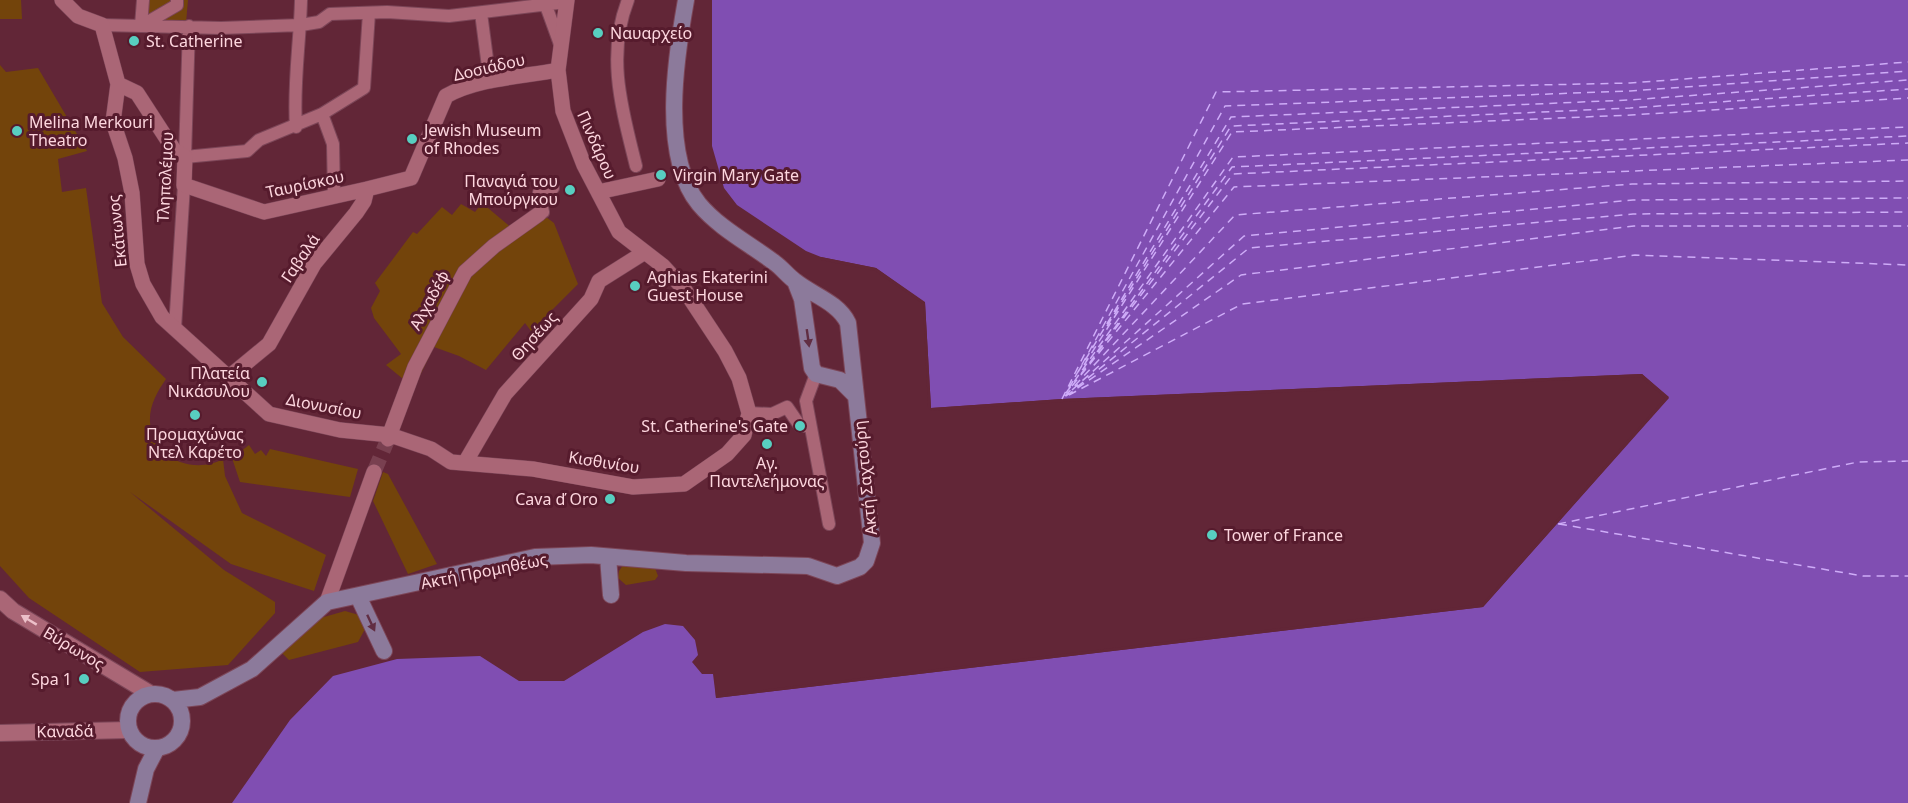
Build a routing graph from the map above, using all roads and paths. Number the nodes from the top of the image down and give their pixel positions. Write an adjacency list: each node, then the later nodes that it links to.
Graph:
1 (62, 0): 13 (street)
2 (143, 0): 15 (street)
3 (177, 0): 15 (street)
4 (301, 0): 14 (street)
5 (628, 0): 24 (street)
6 (686, 0): 25 (main road, Ακτή Σαχτούρη)
7 (567, 1): 8 (street); 17 (street, Πινδάρου)
8 (545, 3): 9 (street); 17 (street)
9 (516, 4): 12 (street)
10 (387, 6): 11 (street); 12 (street)
11 (369, 13): 14 (street); 21 (street)
12 (482, 13): 19 (street)
13 (102, 25): 15 (street); 20 (street)
14 (301, 25): 16 (street); 22 (street)
15 (141, 26): 16 (street)
16 (189, 26): 23 (street, Τληπολέμου)
17 (561, 48): 18 (street, Πινδάρου)
18 (558, 70): 19 (street, Δοσιάδου); 29 (street, Πινδάρου)
19 (490, 82): 28 (street, Δοσιάδου)
20 (118, 84): 23 (street); 34 (street, Εκάτωνος)
21 (322, 114): 22 (street); 30 (street)
22 (296, 127): 23 (street)
23 (185, 157): 26 (street, Τληπολέμου)
24 (638, 173): 25 (street); 29 (street)
25 (669, 176): 33 (main road, Ακτή Σαχτούρη)
26 (184, 185): 30 (street, Ταυρίσκου); 34 (street, Τληπολέμου)
27 (553, 188): 31 (street, Αλχαδέφ)
28 (367, 189): 30 (street, Ταυρίσκου); 36 (street, Γαβαλά)
29 (598, 192): 32 (street, Πινδάρου)
30 (334, 197)
31 (539, 214): 40 (street, Αλχαδέφ)
32 (645, 252): 38 (street, Πινδάρου); 41 (street, Θησέως)
33 (795, 281): 35 (main road, one-way to 35); 37 (main road, Ακτή Σαχτούρη)
34 (175, 328): 36 (street, Εκάτωνος)
35 (816, 374): 37 (main road); 39 (street)
36 (229, 377): 40 (street, Διονυσίου)
37 (856, 396): 45 (main road, Ακτή Σαχτούρη)
38 (749, 413): 39 (street); 41 (street, Κισθινίου)
39 (808, 426): 43 (street)
40 (389, 437): 41 (street, Κισθινίου)
41 (466, 461)
42 (374, 472): 49 (street)
43 (829, 524)
44 (608, 556): 45 (main road, Ακτή Προμηθέως); 46 (main road); 47 (main road, Ακτή Προμηθέως)
45 (837, 576)
46 (611, 595)
47 (358, 596): 49 (main road, Ακτή Προμηθέως); 50 (main road, one-way to 50)
48 (0, 599): 51 (street, Βύρωνος, one-way to 48)
49 (327, 602): 52 (main road)
50 (384, 651)
51 (151, 694): 53 (main road); 55 (main road)
52 (200, 697): 53 (main road); 54 (main road)
53 (173, 700): 54 (main road)
54 (181, 716): 58 (main road)
55 (129, 730): 56 (street, Καναδά); 57 (main road)
56 (0, 733)
57 (140, 744): 58 (main road); 59 (main road)
58 (157, 748): 59 (main road)
59 (146, 769): 60 (main road)
60 (138, 803)

